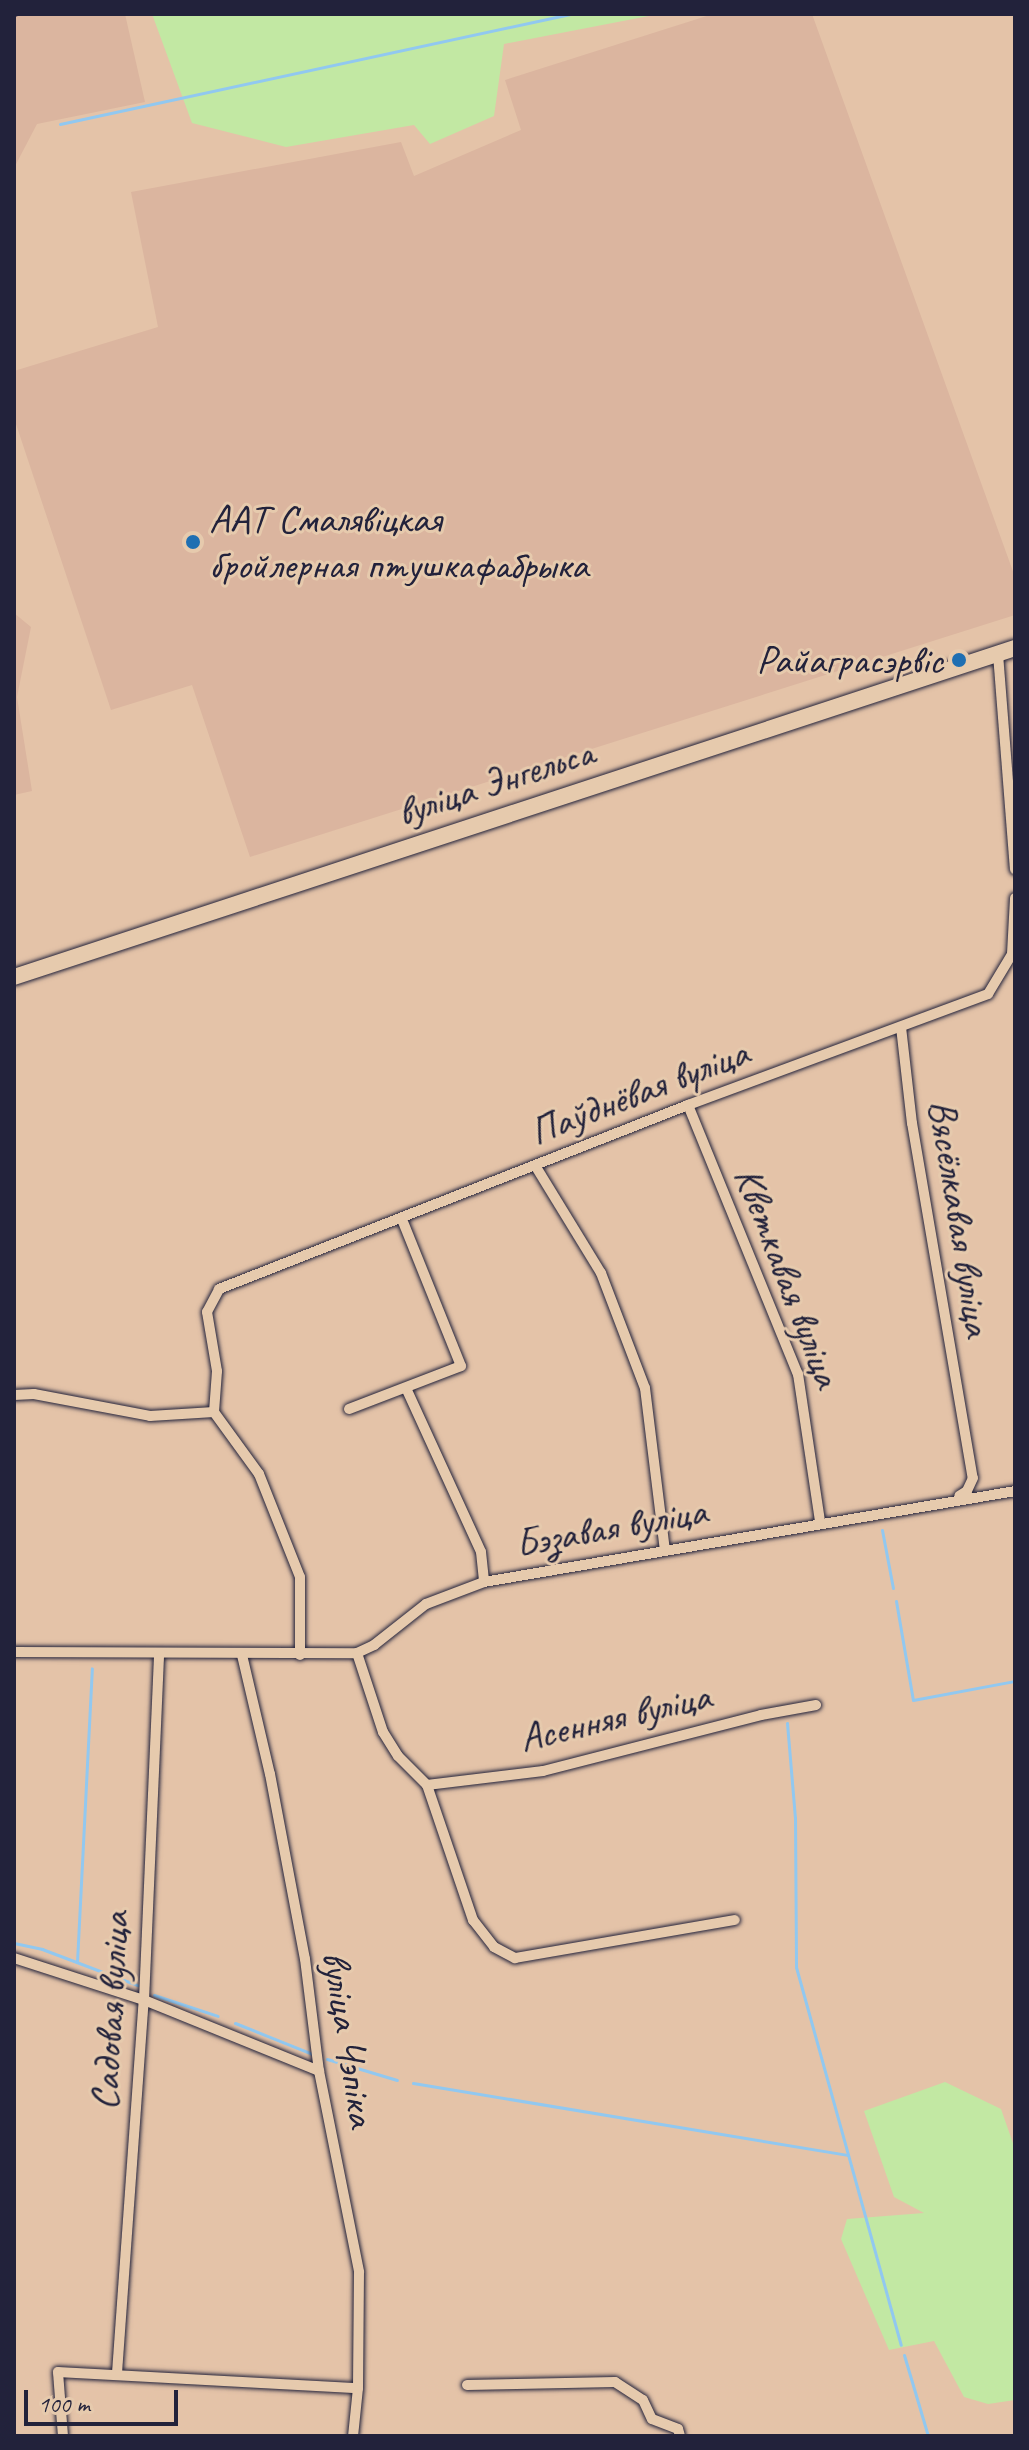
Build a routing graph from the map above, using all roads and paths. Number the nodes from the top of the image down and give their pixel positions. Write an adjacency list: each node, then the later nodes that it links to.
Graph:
1 (1015, 648): 2 (main road, вуліца Энгельса)
2 (998, 654): 3 (street); 5 (main road, вуліца Энгельса)
3 (1015, 869)
4 (1015, 898): 6 (street, Паўднёвая вуліца)
5 (14, 977)
6 (901, 1027): 7 (street, Паўднёвая вуліца); 15 (street, Вясёлкавая вуліца)
7 (688, 1105): 8 (street, Паўднёвая вуліца); 16 (street, Кветкавая вуліца)
8 (536, 1167): 9 (street, Паўднёвая вуліца); 17 (street)
9 (402, 1219): 10 (street); 13 (street, Паўднёвая вуліца)
10 (406, 1388): 12 (street); 18 (street)
11 (14, 1395): 13 (street)
12 (349, 1409)
13 (214, 1412): 23 (street)
14 (1015, 1491): 15 (street, Бэзавая вуліца)
15 (950, 1500): 16 (street, Бэзавая вуліца)
16 (820, 1522): 17 (street, Бэзавая вуліца)
17 (665, 1551): 18 (street, Бэзавая вуліца)
18 (484, 1582): 21 (street, Бэзавая вуліца)
19 (14, 1652): 20 (street)
20 (159, 1653): 22 (street); 28 (street, Садовая вуліца)
21 (357, 1653): 23 (street); 25 (street)
22 (242, 1655): 23 (street); 29 (street, вуліца Чэпіка)
23 (300, 1655)
24 (816, 1705): 25 (street, Асенняя вуліца)
25 (427, 1785): 26 (street)
26 (735, 1920)
27 (14, 1958): 28 (street)
28 (144, 2000): 29 (street); 30 (street, Садовая вуліца)
29 (319, 2071): 32 (street, вуліца Чэпіка)
30 (117, 2373): 32 (street); 33 (street)
31 (467, 2385): 35 (street)
32 (358, 2388): 34 (street, вуліца Чэпіка)
33 (63, 2436)
34 (353, 2436)
35 (680, 2436)

